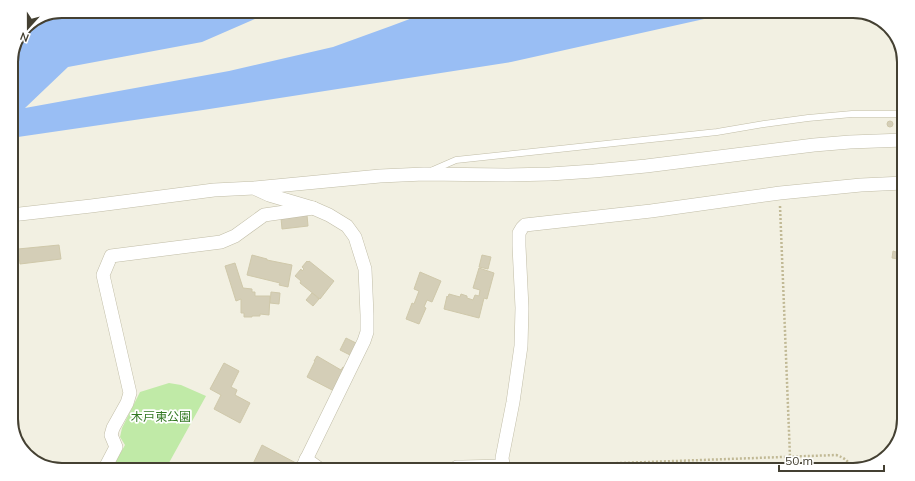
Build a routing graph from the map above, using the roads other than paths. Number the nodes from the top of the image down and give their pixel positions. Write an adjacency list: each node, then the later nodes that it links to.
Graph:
1 (897, 114): 3 (lane)
2 (897, 140): 3 (street)
3 (424, 174): 5 (street)
4 (897, 183): 10 (street)
5 (254, 188): 6 (street); 7 (street)
6 (313, 208): 8 (street); 9 (street)
7 (18, 214)
8 (108, 463)
9 (304, 463)
10 (503, 463)

